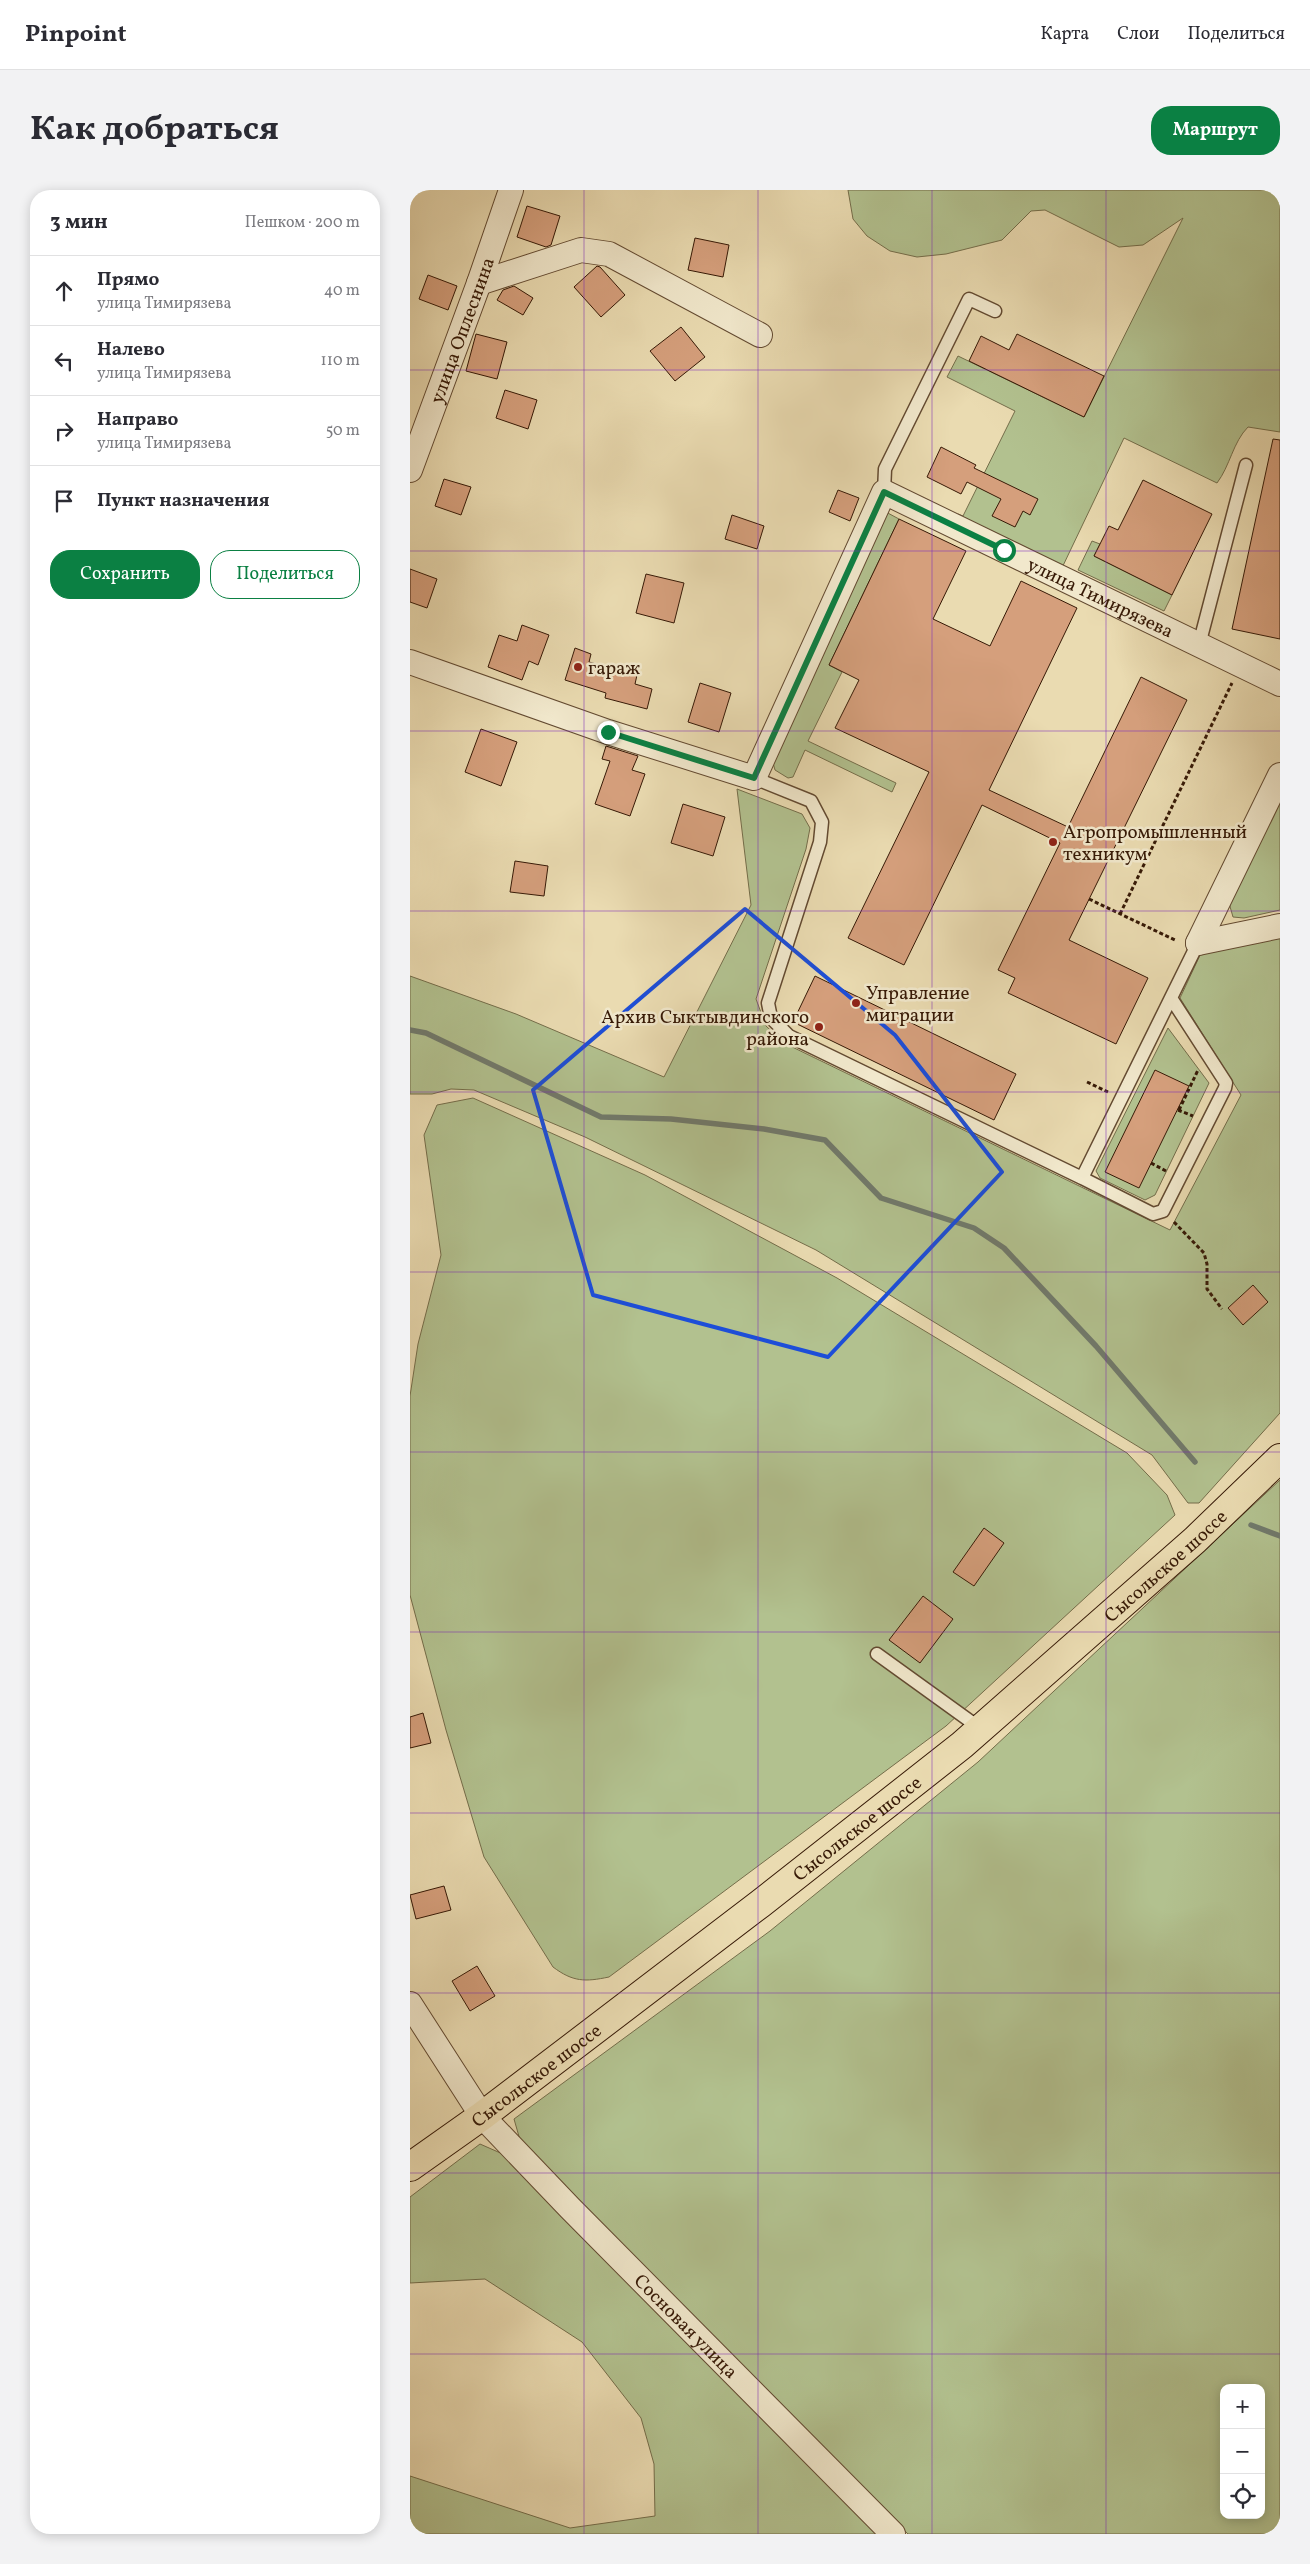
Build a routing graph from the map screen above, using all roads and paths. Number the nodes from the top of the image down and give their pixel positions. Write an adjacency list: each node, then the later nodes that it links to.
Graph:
1 (511, 190): 2 (street, улица Оплеснина)
2 (480, 283): 4 (street); 6 (street, улица Оплеснина)
3 (995, 311): 7 (lane)
4 (760, 335)
5 (1246, 465): 8 (lane)
6 (410, 470)
7 (884, 492): 8 (street, улица Тимирязева); 13 (street)
8 (1199, 645): 11 (street, улица Тимирязева)
9 (410, 662): 13 (street)
10 (1233, 681): 15 (path)
11 (1280, 684)
12 (1280, 774): 17 (street)
13 (754, 778): 23 (lane)
14 (1089, 899): 15 (path)
15 (1120, 914): 17 (path)
16 (1280, 926): 17 (street)
17 (1190, 944): 18 (lane)
18 (1171, 998): 19 (lane); 21 (lane)
19 (1206, 1053): 22 (path); 24 (lane)
20 (1087, 1082): 21 (path)
21 (1122, 1099): 23 (lane)
22 (1179, 1110)
23 (1082, 1178): 24 (lane)
24 (1163, 1211): 25 (path)
25 (1222, 1308)
26 (1280, 1458): 28 (highway, Сысольское шоссе)
27 (877, 1654): 28 (lane)
28 (981, 1729): 30 (highway, Сысольское шоссе)
29 (410, 2004): 30 (street, Сосновая улица)
30 (482, 2116): 31 (highway, Сысольское шоссе); 32 (street, Сосновая улица)
31 (410, 2167)
32 (893, 2534)

